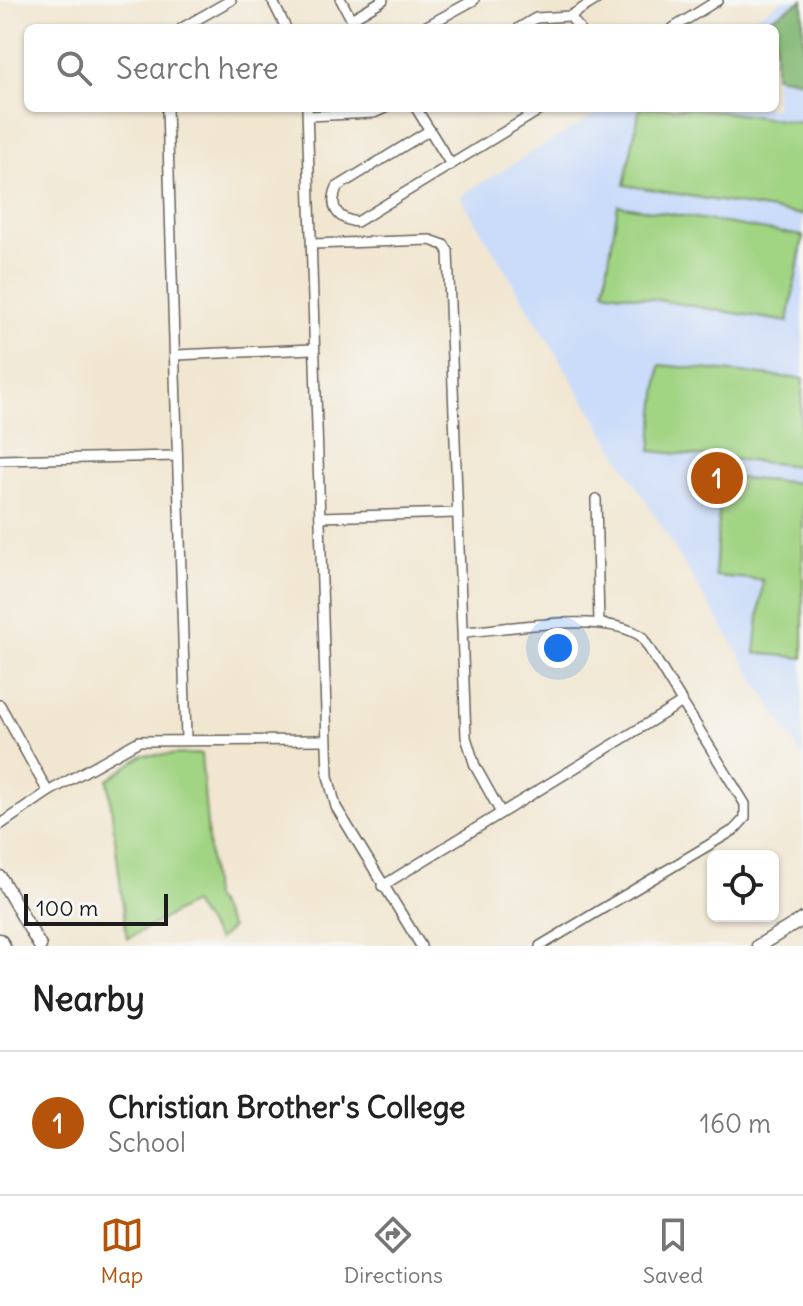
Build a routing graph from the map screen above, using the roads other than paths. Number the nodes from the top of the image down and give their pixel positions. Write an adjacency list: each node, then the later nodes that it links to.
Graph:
1 (231, 0): 10 (street)
2 (272, 0): 11 (street)
3 (341, 0): 9 (street)
4 (383, 0): 9 (street)
5 (474, 0): 12 (street)
6 (596, 0): 8 (street)
7 (718, 0): 15 (street)
8 (570, 16): 13 (street); 14 (street)
9 (354, 23)
10 (189, 24)
11 (284, 24)
12 (430, 24)
13 (526, 24)
14 (576, 24)
15 (679, 24)
16 (167, 112): 25 (street)
17 (308, 112): 18 (street); 23 (street)
18 (376, 112)
19 (419, 112): 21 (street)
20 (536, 112): 22 (street)
21 (430, 130): 22 (street); 22 (street)
22 (450, 163)
23 (312, 244): 24 (street); 29 (street)
24 (312, 349): 25 (street); 30 (street)
25 (176, 355): 26 (street)
26 (176, 456): 27 (street); 35 (street)
27 (0, 460)
28 (596, 499): 31 (street)
29 (456, 513): 30 (street); 32 (street)
30 (320, 517): 36 (street)
31 (599, 623): 32 (street); 33 (street)
32 (464, 632): 38 (street)
33 (681, 703): 38 (street); 47 (street)
34 (0, 705): 37 (street)
35 (186, 738): 36 (street); 37 (street)
36 (326, 740): 41 (street)
37 (48, 792): 39 (street)
38 (500, 811): 41 (street)
39 (0, 825)
40 (0, 877): 45 (main road)
41 (382, 886): 46 (street)
42 (803, 919): 48 (main road)
43 (0, 940): 44 (main road)
44 (4, 946)
45 (40, 946)
46 (421, 946)
47 (540, 946)
48 (758, 946)

